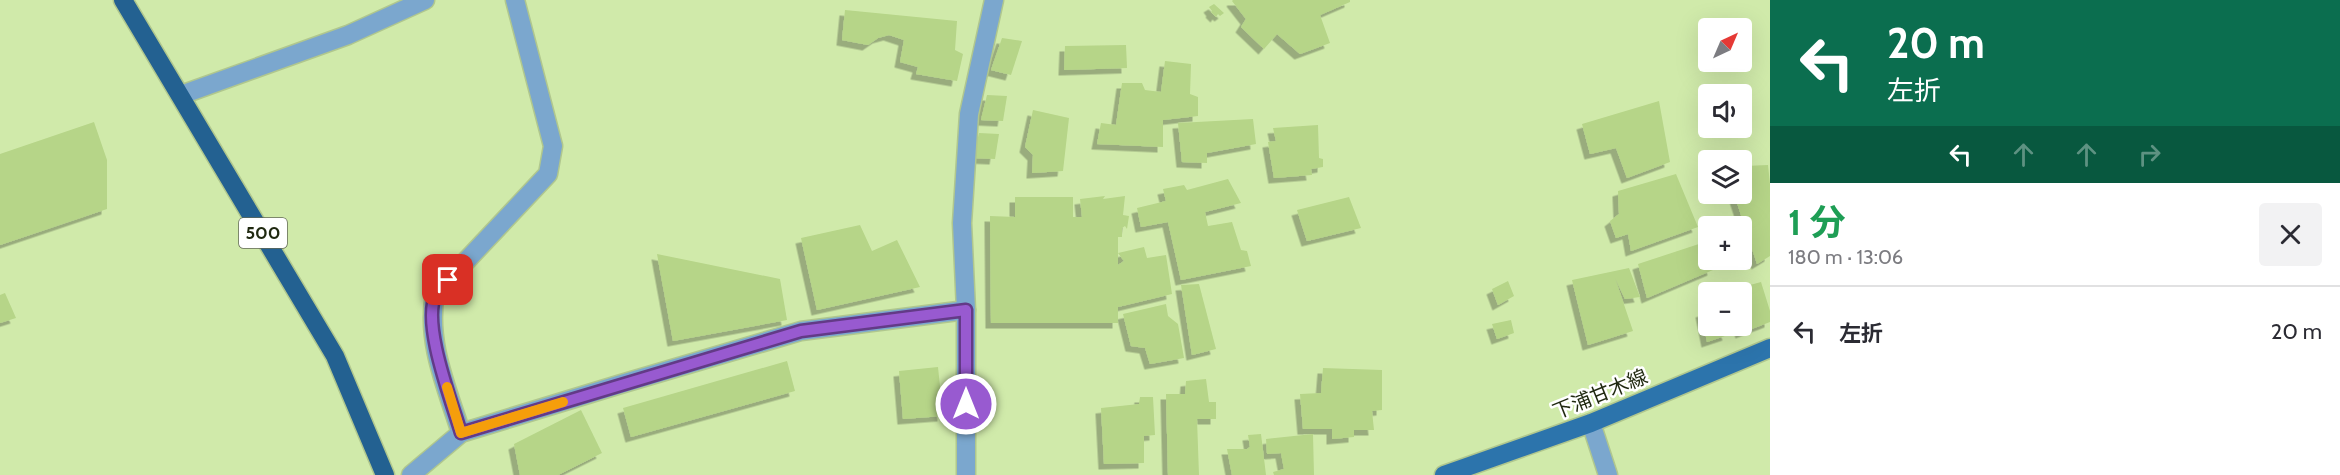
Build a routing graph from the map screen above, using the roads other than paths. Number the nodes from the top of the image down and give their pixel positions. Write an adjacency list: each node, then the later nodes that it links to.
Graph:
1 (123, 0): 5 (highway, 500)
2 (425, 0): 5 (street)
3 (514, 0): 9 (street)
4 (994, 0): 6 (street)
5 (181, 95): 10 (highway, 500)
6 (966, 310): 9 (street); 12 (street)
7 (1770, 348): 8 (main road, 下浦甘木線)
8 (1591, 423): 13 (main road, 下浦甘木線); 14 (street)
9 (461, 433): 11 (street)
10 (385, 475)
11 (411, 475)
12 (966, 475)
13 (1444, 475)
14 (1608, 475)

